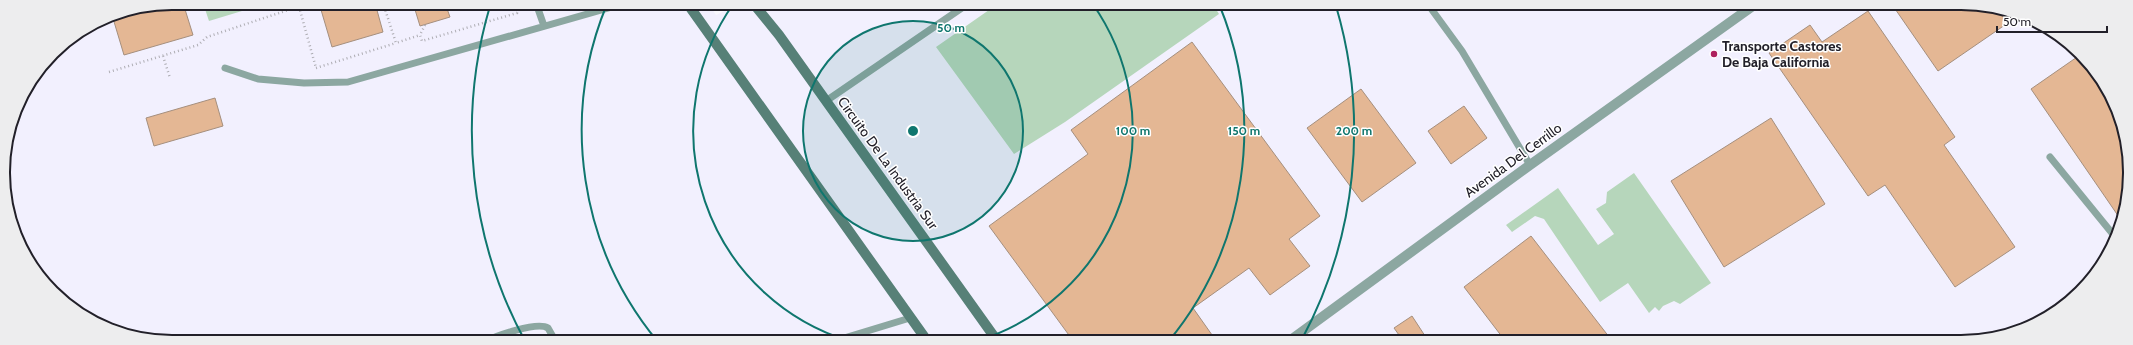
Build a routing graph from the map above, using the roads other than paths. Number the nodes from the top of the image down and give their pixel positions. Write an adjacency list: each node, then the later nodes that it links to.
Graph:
1 (537, 10): 8 (lane)
2 (601, 10): 8 (lane)
3 (692, 10): 14 (main road)
4 (759, 10): 10 (main road, Circuito De La Industria Sur)
5 (959, 10): 10 (lane)
6 (1433, 10): 12 (lane)
7 (1747, 10): 12 (street, Avenida Del Cerrillo)
8 (544, 26): 9 (lane)
9 (224, 68)
10 (826, 101): 19 (main road, Circuito De La Industria Sur)
11 (2050, 157): 13 (lane)
12 (1530, 165): 20 (street, Avenida Del Cerrillo)
13 (2112, 233)
14 (910, 318): 17 (lane); 18 (main road)
15 (502, 335): 16 (lane)
16 (552, 335)
17 (854, 335)
18 (923, 335)
19 (993, 335)
20 (1298, 335)

